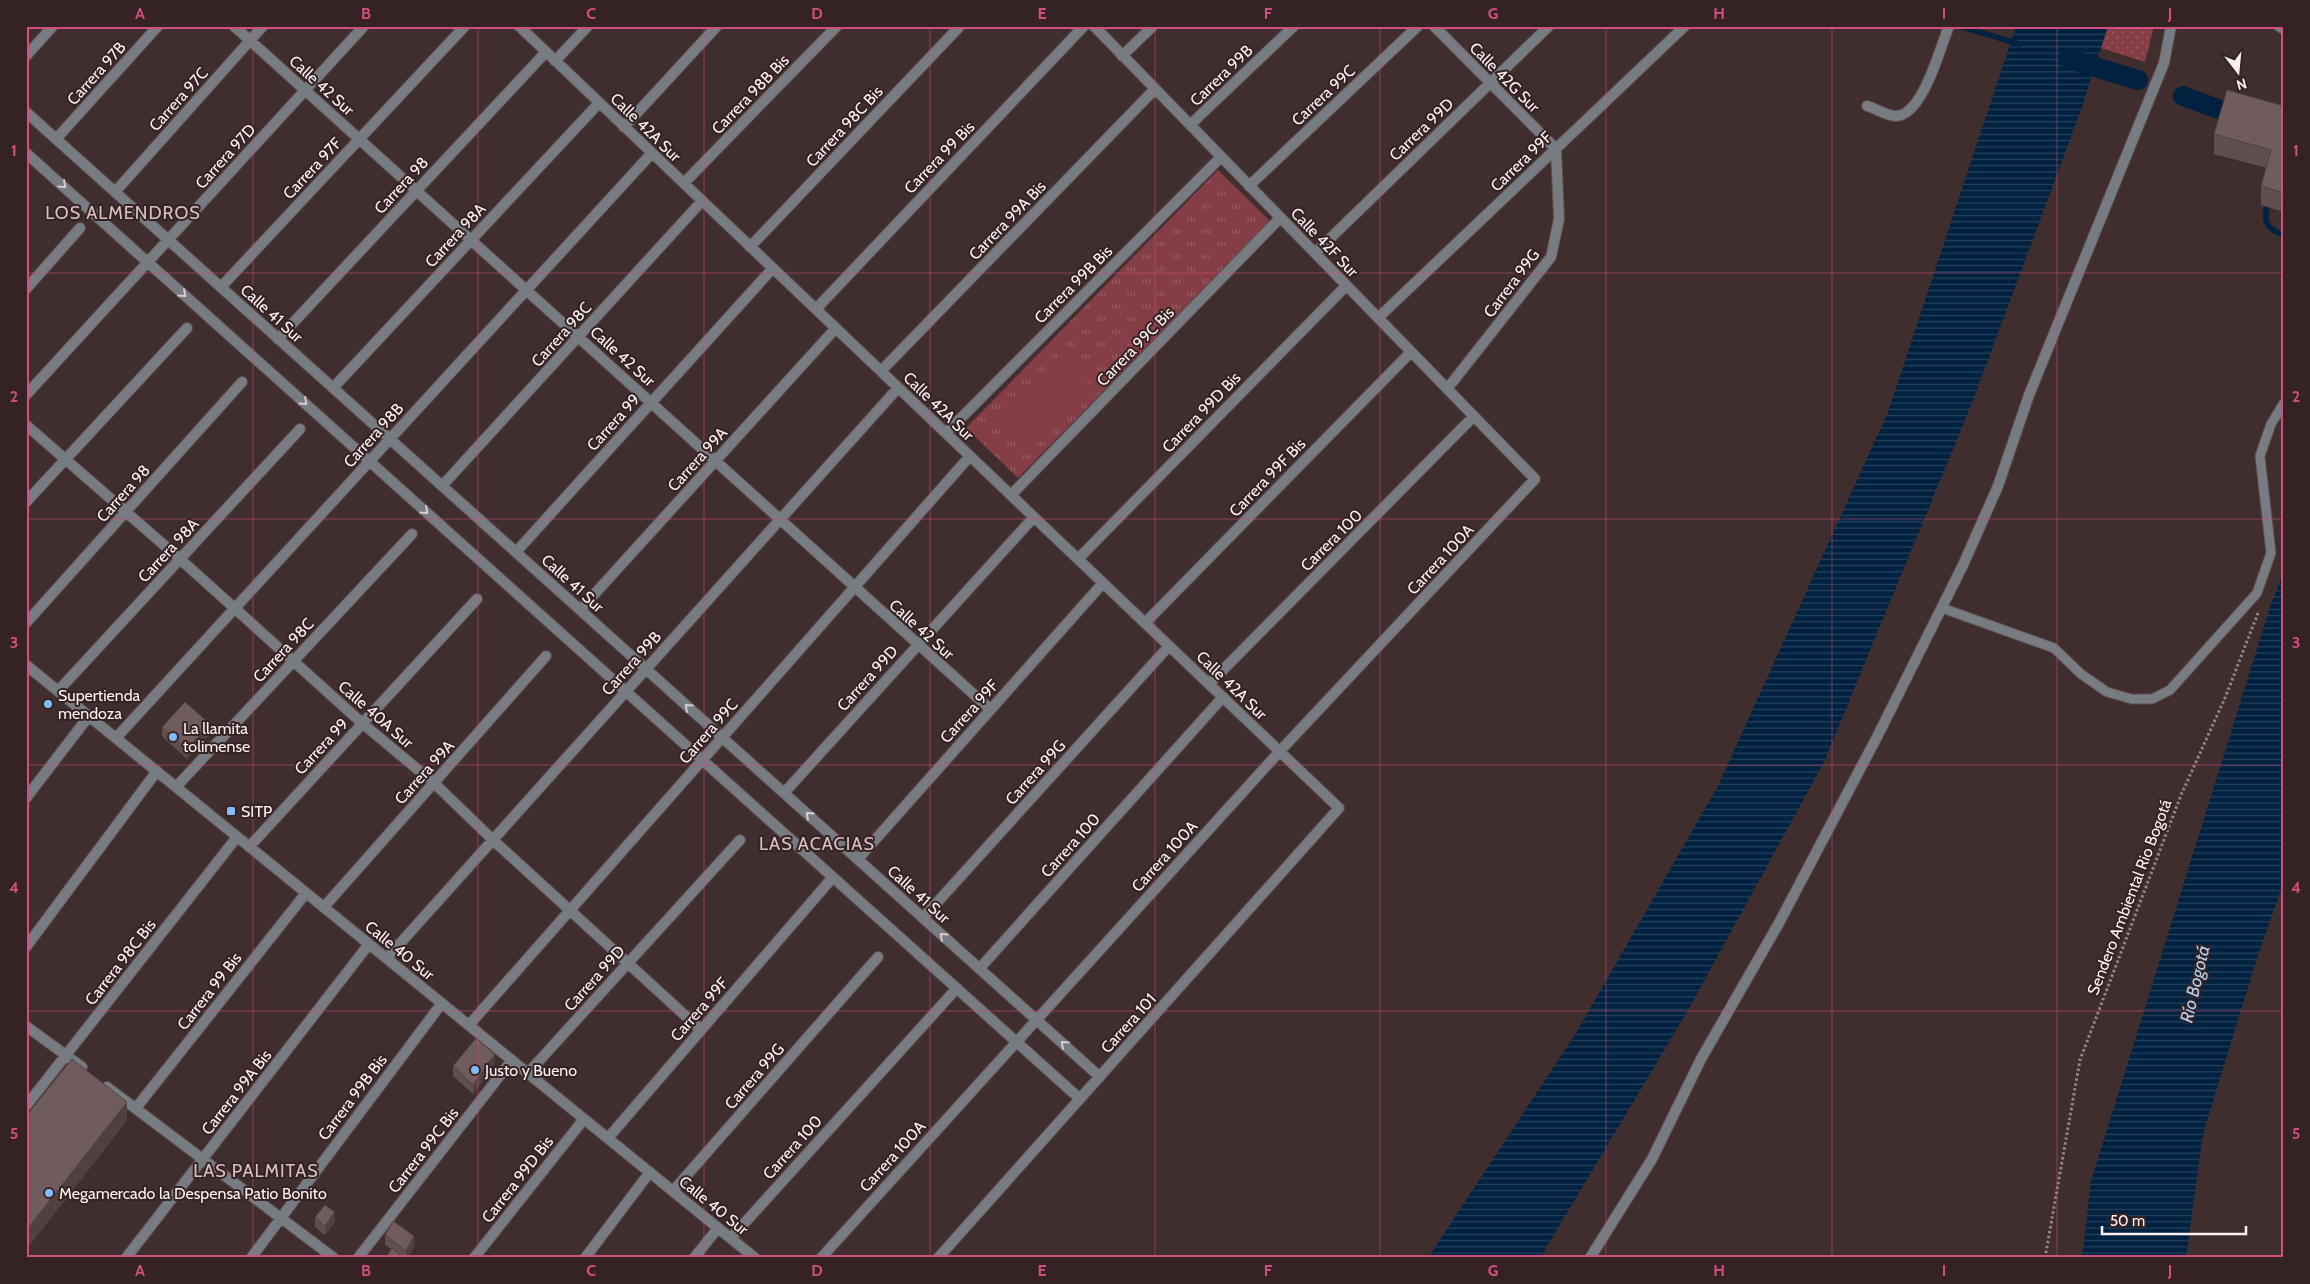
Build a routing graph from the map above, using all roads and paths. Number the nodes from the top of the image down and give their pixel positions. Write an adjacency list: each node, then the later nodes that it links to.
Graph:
1 (53, 26): 26 (street)
2 (158, 26): 37 (street, Carrera 97B)
3 (234, 26): 24 (street, Calle 42 Sur)
4 (263, 26): 24 (street, Carrera 97C)
5 (364, 26): 31 (street, Carrera 97D)
6 (465, 26): 38 (street, Carrera 97F)
7 (519, 26): 25 (street, Calle 42A Sur)
8 (588, 26): 28 (street)
9 (717, 26): 36 (street)
10 (837, 26): 43 (street, Carrera 98B Bis)
11 (960, 26): 52 (street, Carrera 98C Bis)
12 (1084, 26): 60 (street, Carrera 99 Bis)
13 (1094, 26): 27 (street, Calle 42F Sur)
14 (1153, 26): 27 (street)
15 (1294, 26): 35 (street, Carrera 99B)
16 (1418, 26): 44 (street, Carrera 99C)
17 (1434, 26): 29 (street, Calle 42G Sur)
18 (1549, 26): 29 (street, Carrera 99D)
19 (1685, 26): 39 (street, Carrera 99F)
20 (1949, 26): 33 (street)
21 (2171, 26): 100 (street)
22 (2278, 26): 23 (lane)
23 (2284, 30)
24 (250, 40): 31 (street, Calle 42 Sur); 46 (street, Carrera 97C)
25 (546, 52): 28 (street, Calle 42A Sur); 45 (street, Carrera 98)
26 (26, 56)
27 (1122, 56): 30 (street, Calle 42F Sur)
28 (555, 61): 32 (street, Calle 42A Sur)
29 (1490, 83): 39 (street, Calle 42G Sur); 53 (street, Carrera 99D)
30 (1155, 89): 35 (street, Calle 42F Sur); 67 (street, Carrera 99A Bis)
31 (305, 90): 38 (street, Calle 42 Sur); 51 (street, Carrera 97D)
32 (599, 103): 36 (street, Calle 42A Sur); 50 (street, Carrera 98A)
33 (1866, 106)
34 (26, 112): 37 (street, Calle 41 Sur)
35 (1190, 125): 42 (street, Calle 42F Sur)
36 (624, 126): 41 (street, Calle 42A Sur)
37 (56, 139): 46 (street, Calle 41 Sur)
38 (360, 139): 45 (street, Calle 42 Sur); 57 (street, Carrera 97F)
39 (1556, 149): 61 (street, Carrera 99F); 71 (street, Carrera 99G)
40 (26, 153): 54 (street, one-way to 54)
41 (652, 153): 43 (street, Calle 42A Sur); 59 (street, Carrera 98B)
42 (1221, 157): 44 (street, Calle 42F Sur); 78 (street, Carrera 99B Bis)
43 (684, 184): 47 (street, Calle 42A Sur)
44 (1249, 186): 48 (street, Calle 42F Sur)
45 (417, 190): 50 (street, Calle 42 Sur); 65 (street, Carrera 98)
46 (115, 192): 51 (street, Calle 41 Sur)
47 (702, 201): 52 (street, Calle 42A Sur); 64 (street, Carrera 98C)
48 (1280, 218): 53 (street, Calle 42F Sur); 86 (street, Carrera 99C Bis)
49 (80, 228): 58 (street)
50 (472, 239): 59 (street, Calle 42 Sur); 69 (street, Carrera 98A)
51 (168, 240): 54 (street, Carrera 97D); 57 (street, Calle 41 Sur)
52 (750, 247): 55 (street, Calle 42A Sur)
53 (1315, 253): 56 (street, Calle 42F Sur)
54 (148, 262): 72 (street, Carrera 97D); 82 (street, one-way to 82)
55 (773, 268): 60 (street, Calle 42A Sur); 73 (street, Carrera 99)
56 (1346, 286): 61 (street, Calle 42F Sur); 94 (street, Carrera 99D Bis)
57 (221, 287): 65 (street, Calle 41 Sur)
58 (26, 289)
59 (527, 290): 64 (street, Calle 42 Sur); 79 (street, Carrera 98B)
60 (816, 309): 63 (street, Calle 42A Sur)
61 (1378, 318): 66 (street, Calle 42F Sur)
62 (187, 328): 81 (street)
63 (836, 328): 67 (street, Calle 42A Sur); 83 (street, Carrera 99A)
64 (579, 337): 73 (street, Calle 42 Sur); 85 (street, Carrera 98C)
65 (278, 339): 69 (street, Calle 41 Sur)
66 (1411, 352): 71 (street, Calle 42F Sur); 103 (street, Carrera 99F Bis)
67 (881, 372): 70 (street, Calle 42A Sur)
68 (242, 382): 88 (street, Carrera 98)
69 (333, 388): 79 (street, Calle 41 Sur)
70 (898, 388): 78 (street, Calle 42A Sur); 90 (street, Carrera 99B)
71 (1447, 389): 75 (street, Calle 42F Sur)
72 (26, 395)
73 (651, 403): 83 (street, Calle 42 Sur); 92 (street, Carrera 99)
74 (2284, 403): 100 (lane)
75 (1474, 416): 84 (street, Calle 42F Sur); 110 (street, Carrera 100)
76 (26, 425): 81 (street, Calle 40A Sur)
77 (300, 429): 93 (street, Carrera 98A)
78 (946, 433): 80 (street, Calle 42A Sur)
79 (390, 439): 82 (street, Carrera 98B); 85 (street, Calle 41 Sur)
80 (970, 456): 86 (street, Calle 42A Sur); 96 (street, Carrera 99C)
81 (64, 458): 87 (street); 88 (street, Calle 40A Sur)
82 (370, 461): 99 (street, Carrera 98B); 112 (street, one-way to 112)
83 (715, 461): 90 (street, Calle 42 Sur); 101 (street, Carrera 99A)
84 (1535, 479): 119 (street, Carrera 100A)
85 (442, 486): 92 (street, Calle 41 Sur)
86 (1011, 495): 89 (street, Calle 42A Sur)
87 (26, 502)
88 (126, 512): 93 (street, Calle 40A Sur); 102 (street, Carrera 98)
89 (1034, 517): 94 (street, Calle 42A Sur); 104 (street, Carrera 99D)
90 (779, 520): 96 (street, Calle 42 Sur); 109 (street, Carrera 99B)
91 (412, 534): 107 (street, Carrera 98C)
92 (516, 552): 101 (street, Calle 41 Sur)
93 (180, 559): 99 (street, Calle 40A Sur); 111 (street, Carrera 98A)
94 (1078, 559): 95 (street, Calle 42A Sur)
95 (1102, 582): 103 (street, Calle 42A Sur); 114 (street, Carrera 99F)
96 (854, 588): 104 (street, Calle 42 Sur); 117 (street, Carrera 99C)
97 (477, 599): 116 (street, Carrera 99)
98 (2261, 606): 176 (path, Sendero Ambiental Rio Bogotá)
99 (235, 608): 107 (street, Calle 40A Sur); 118 (street, Carrera 98B)
100 (1942, 608): 175 (street)
101 (580, 610): 109 (street, Calle 41 Sur)
102 (26, 623)
103 (1145, 623): 105 (street, Calle 42A Sur)
104 (917, 645): 114 (street, Calle 42 Sur); 124 (street, Carrera 99D)
105 (1169, 646): 110 (street, Calle 42A Sur); 136 (street, Carrera 99G)
106 (546, 656): 122 (street, Carrera 99A)
107 (293, 661): 116 (street, Calle 40A Sur); 123 (street, Carrera 98C)
108 (26, 665): 111 (street, Calle 40 Sur)
109 (646, 669): 112 (street, Carrera 99B); 117 (street, Calle 41 Sur, one-way to 109)
110 (1209, 684): 113 (street, Calle 42A Sur)
111 (58, 691): 115 (street, Calle 40 Sur)
112 (626, 691): 120 (street); 128 (street, Carrera 99B)
113 (1223, 697): 119 (street, Calle 42A Sur); 142 (street, Carrera 100)
114 (990, 709): 131 (street, Carrera 99F)
115 (89, 716): 118 (street, Calle 40 Sur); 125 (street)
116 (362, 723): 122 (street, Calle 40A Sur); 130 (street, Carrera 99)
117 (722, 737): 120 (street, Carrera 99C); 124 (street, Calle 41 Sur)
118 (116, 738): 121 (street, Calle 40 Sur)
119 (1280, 752): 126 (street, Calle 42A Sur); 145 (street, Carrera 100A)
120 (703, 760): 132 (street); 135 (street, Carrera 99C)
121 (157, 771): 123 (street, Calle 40 Sur); 138 (street)
122 (434, 783): 128 (street, Calle 40A Sur); 134 (street, Carrera 99A)
123 (176, 787): 127 (street, Calle 40 Sur)
124 (784, 792): 131 (street, Calle 41 Sur, one-way to 124)
125 (26, 798)
126 (1339, 808): 153 (street, Carrera 101)
127 (237, 837): 130 (street, Calle 40 Sur); 150 (street, Carrera 98C Bis)
128 (493, 840): 135 (street, Calle 40A Sur); 140 (street, Carrera 99B)
129 (740, 840): 141 (street, Carrera 99D)
130 (249, 846): 133 (street, Calle 40 Sur)
131 (858, 859): 136 (street, Calle 41 Sur)
132 (833, 877): 143 (street); 148 (street, Carrera 99F)
133 (306, 893): 134 (street, Calle 40 Sur); 156 (street, Carrera 99 Bis)
134 (324, 907): 137 (street, Calle 40 Sur)
135 (570, 910): 141 (street, Calle 40A Sur); 146 (street, Carrera 99C)
136 (923, 918): 142 (street, Calle 41 Sur, one-way to 136)
137 (369, 944): 140 (street, Calle 40 Sur); 159 (street, Carrera 99A Bis)
138 (26, 947)
139 (878, 957): 161 (street, Carrera 99G)
140 (387, 958): 144 (street, Calle 40 Sur)
141 (628, 963): 148 (street, Calle 40A Sur); 152 (street, Carrera 99D)
142 (980, 968): 145 (street, Calle 41 Sur)
143 (957, 988): 149 (street); 164 (street, Carrera 100)
144 (442, 1003): 146 (street, Calle 40 Sur); 162 (street, Carrera 99B Bis)
145 (1036, 1019): 149 (street, Carrera 100A); 153 (street, Calle 41 Sur, one-way to 145)
146 (469, 1025): 151 (street, Calle 40 Sur)
147 (26, 1026): 150 (street)
148 (701, 1030): 158 (street, Carrera 99F)
149 (1016, 1041): 154 (street); 173 (street, Carrera 100A)
150 (66, 1056): 155 (street, Carrera 98C Bis); 156 (street)
151 (512, 1060): 152 (street, Calle 40 Sur); 168 (street, Carrera 99C Bis)
152 (528, 1073): 157 (street, Calle 40 Sur)
153 (1100, 1077): 154 (street, Carrera 101)
154 (1080, 1099): 174 (street, Carrera 101)
155 (26, 1106)
156 (136, 1108): 159 (street)
157 (584, 1119): 158 (street, Calle 40 Sur); 169 (street, Carrera 99D Bis)
158 (608, 1138): 160 (street, Calle 40 Sur)
159 (203, 1159): 162 (street); 165 (street, Carrera 99A Bis)
160 (650, 1172): 161 (street, Calle 40 Sur); 170 (street)
161 (673, 1191): 163 (street, Calle 40 Sur)
162 (281, 1218): 166 (street, Carrera 99B Bis); 167 (street)
163 (718, 1228): 164 (street, Calle 40 Sur); 171 (street)
164 (730, 1238): 172 (street, Calle 40 Sur)
165 (126, 1258)
166 (251, 1258)
167 (334, 1258)
168 (358, 1258)
169 (474, 1258)
170 (585, 1258)
171 (694, 1258)
172 (755, 1258)
173 (820, 1258)
174 (938, 1258)
175 (1590, 1258)
176 (2045, 1258)

